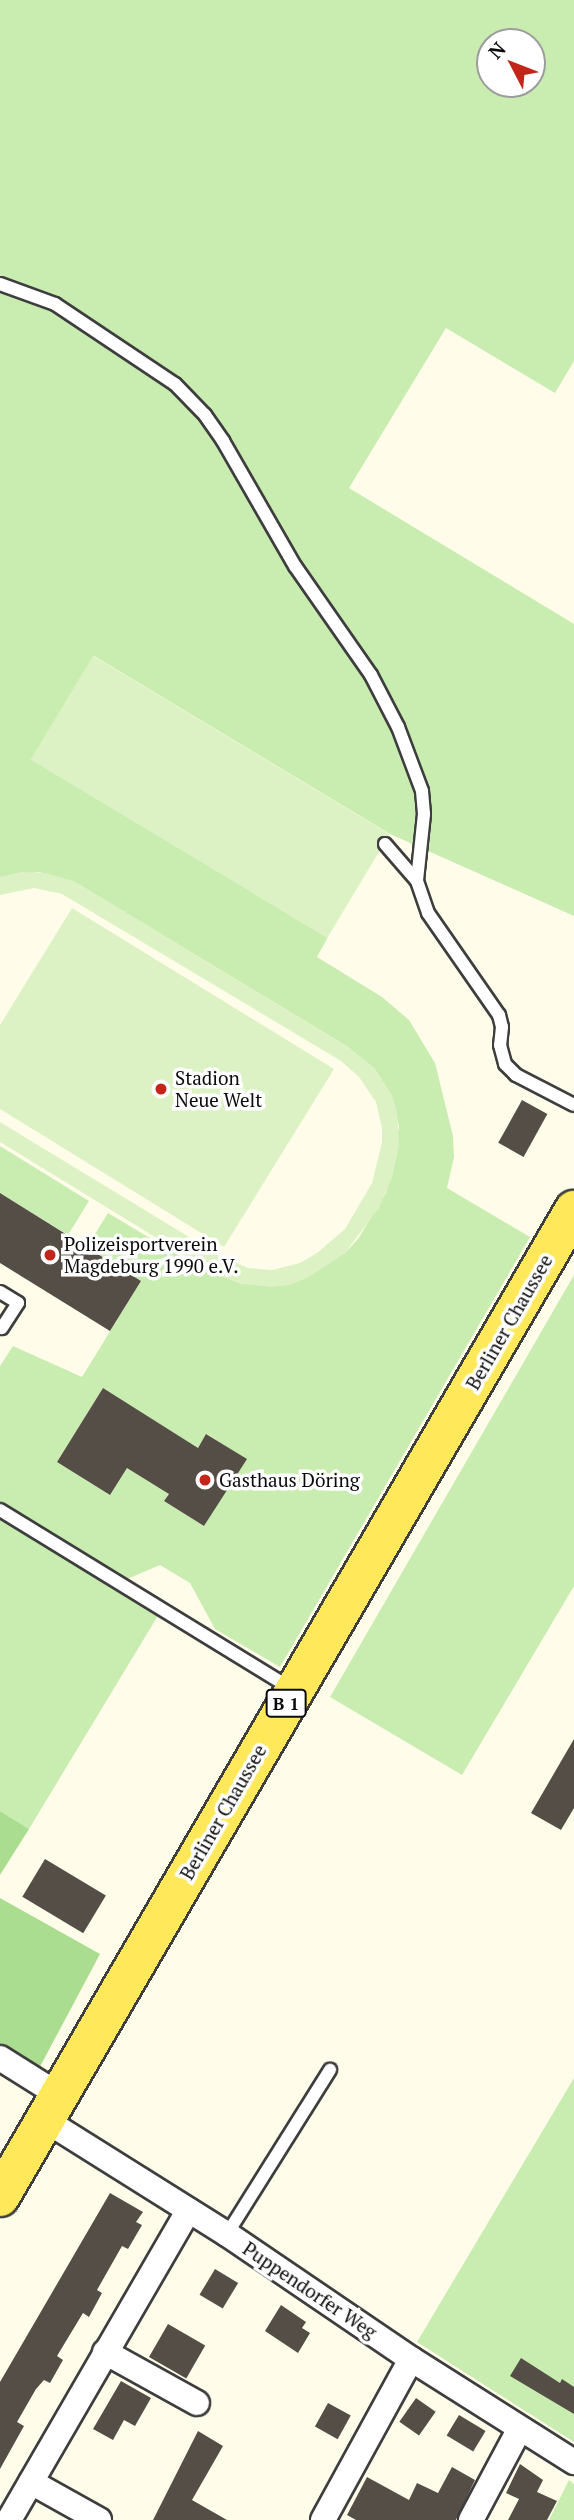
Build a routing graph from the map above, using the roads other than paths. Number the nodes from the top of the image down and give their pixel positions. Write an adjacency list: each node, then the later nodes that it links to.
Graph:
1 (0, 284): 3 (lane)
2 (385, 844): 3 (lane)
3 (417, 881): 4 (lane)
4 (574, 1105)
5 (574, 1210): 9 (main road, Berliner Chaussee / B 1)
6 (0, 1292): 7 (lane)
7 (2, 1328)
8 (0, 1510): 9 (lane)
9 (294, 1690): 12 (main road, Berliner Chaussee / B 1)
10 (0, 2059): 12 (street, Puppendorfer Weg)
11 (330, 2070): 15 (lane)
12 (52, 2107): 13 (main road, Berliner Chaussee / B 1); 14 (street, Puppendorfer Weg)
13 (0, 2197)
14 (189, 2210): 15 (street, Puppendorfer Weg); 16 (street)
15 (227, 2234): 17 (street, Puppendorfer Weg)
16 (106, 2352): 18 (street); 21 (street)
17 (411, 2359): 19 (street, Puppendorfer Weg); 24 (street)
18 (197, 2403)
19 (519, 2430): 20 (street, Puppendorfer Weg); 25 (street)
20 (574, 2462)
21 (31, 2482): 22 (street); 23 (street)
22 (9, 2520)
23 (99, 2520)
24 (323, 2520)
25 (471, 2520)

